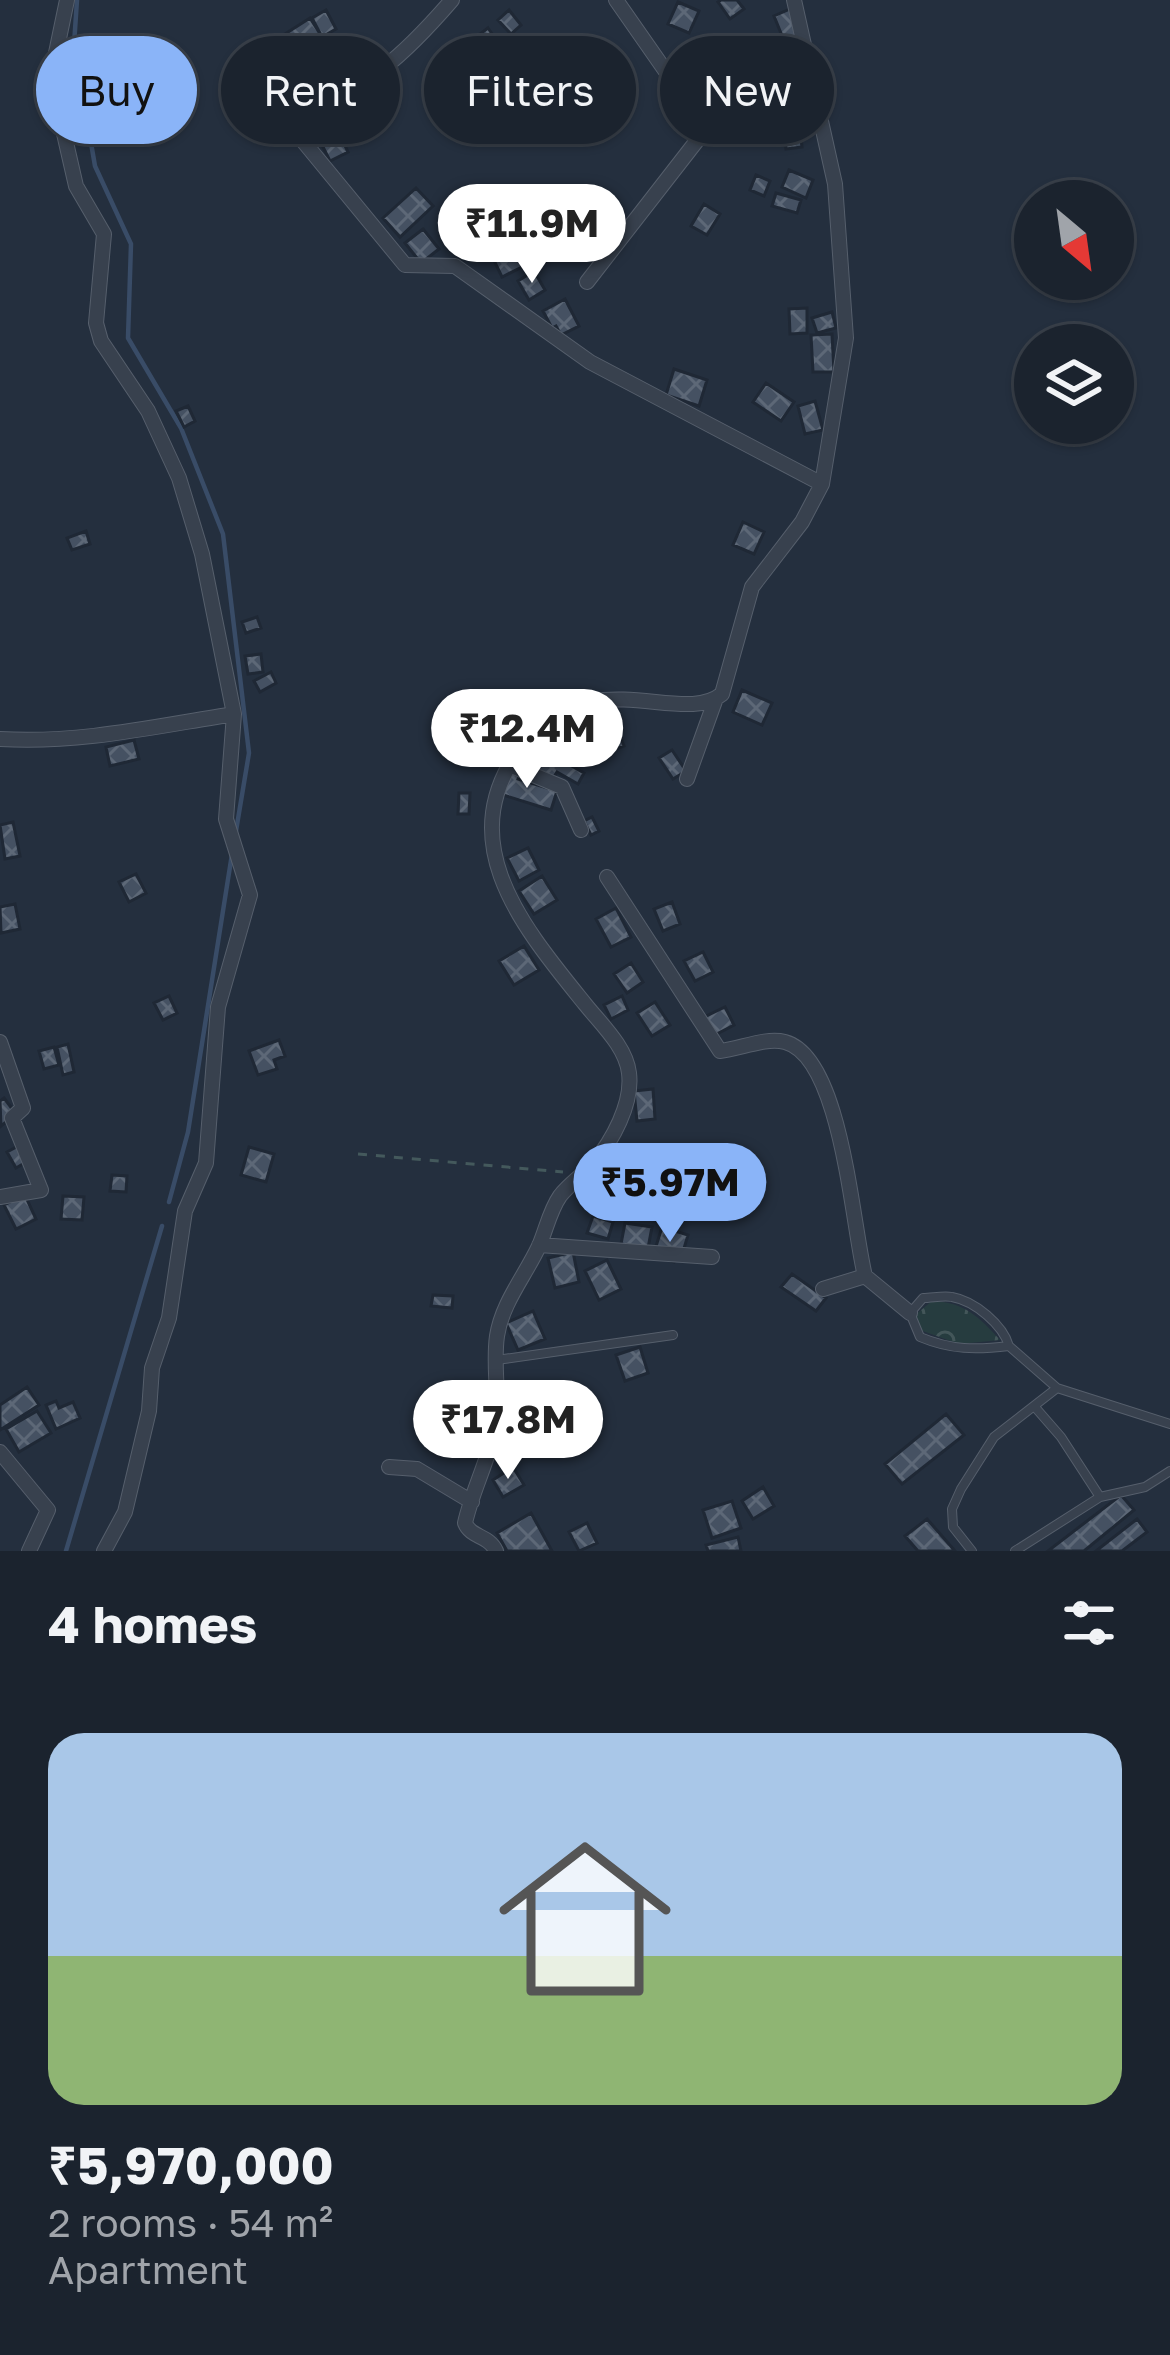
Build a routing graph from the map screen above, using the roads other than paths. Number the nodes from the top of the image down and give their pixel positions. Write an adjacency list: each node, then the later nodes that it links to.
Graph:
1 (67, 0): 8 (street)
2 (452, 0): 6 (street)
3 (616, 0): 5 (street)
4 (794, 0): 6 (street)
5 (587, 282)
6 (822, 484): 7 (street)
7 (715, 700): 10 (street); 11 (street)
8 (234, 714): 9 (street); 33 (street)
9 (0, 739)
10 (512, 766): 12 (street); 16 (street)
11 (688, 779)
12 (581, 830)
13 (607, 877): 18 (street)
14 (0, 1042): 15 (street)
15 (0, 1197)
16 (539, 1245): 17 (street); 23 (street)
17 (712, 1258)
18 (865, 1276): 19 (street); 20 (street)
19 (823, 1289)
20 (910, 1313): 22 (lane); 22 (lane)
21 (674, 1335): 23 (lane)
22 (1009, 1346): 24 (lane)
23 (495, 1360): 31 (street)
24 (1058, 1388): 25 (lane); 26 (lane)
25 (1034, 1406): 30 (lane); 35 (lane)
26 (1170, 1424)
27 (0, 1452): 32 (street)
28 (389, 1467): 31 (street)
29 (1170, 1471): 30 (lane)
30 (1100, 1497): 36 (lane)
31 (472, 1502): 34 (street)
32 (29, 1551)
33 (104, 1551)
34 (496, 1551)
35 (972, 1551)
36 (1015, 1551)

